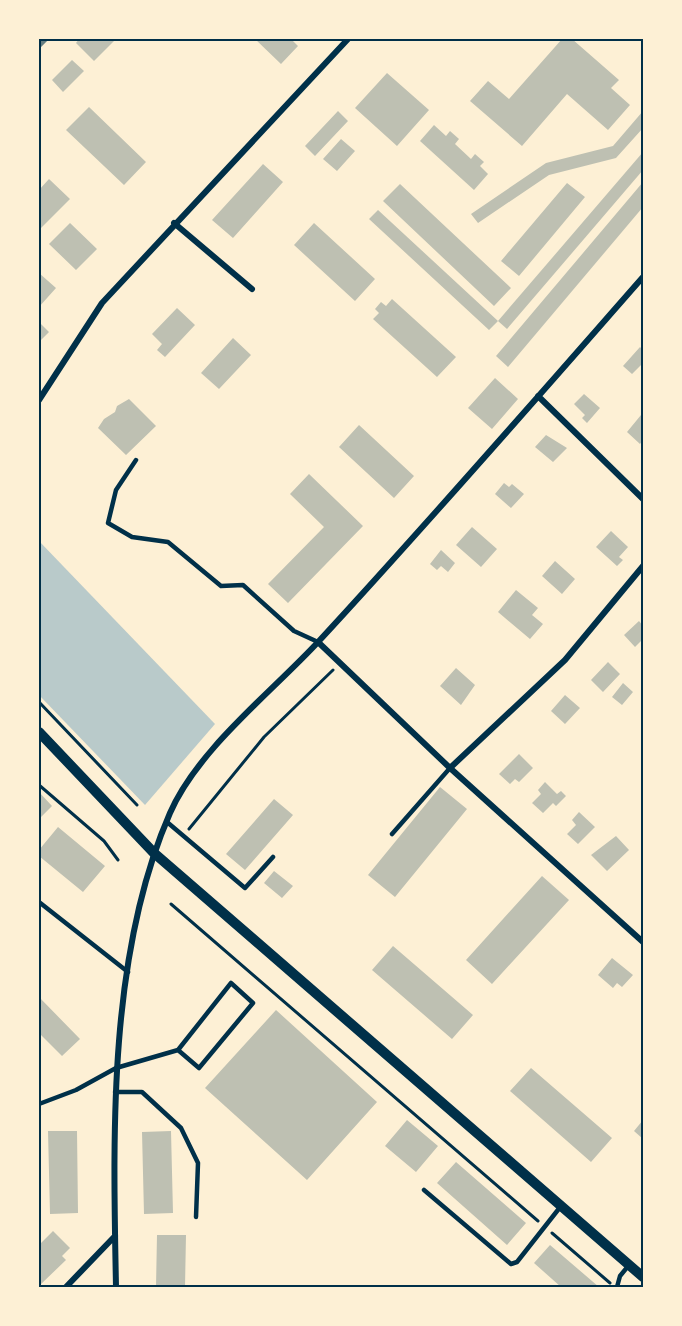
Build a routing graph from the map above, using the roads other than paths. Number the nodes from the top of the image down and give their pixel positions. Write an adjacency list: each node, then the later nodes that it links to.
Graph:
1 (348, 39): 2 (street)
2 (174, 223): 4 (street); 6 (street)
3 (643, 278): 5 (street)
4 (252, 289)
5 (538, 396): 8 (street); 10 (street)
6 (39, 400)
7 (136, 460): 10 (lane)
8 (643, 499)
9 (643, 566): 12 (street)
10 (318, 642): 12 (street); 13 (street)
11 (39, 732): 15 (street)
12 (450, 768): 14 (lane); 18 (street)
13 (167, 822): 15 (street); 16 (lane)
14 (392, 834)
15 (154, 853): 19 (street); 25 (street)
16 (273, 857)
17 (39, 902): 19 (lane)
18 (643, 942)
19 (128, 972): 21 (street)
20 (178, 1050): 20 (lane); 21 (lane)
21 (116, 1068): 22 (street); 23 (lane)
22 (115, 1092): 26 (lane); 27 (street)
23 (39, 1104)
24 (424, 1190): 25 (lane)
25 (561, 1206): 28 (street)
26 (196, 1218)
27 (115, 1236): 30 (street); 31 (street)
28 (629, 1265): 29 (street); 32 (lane)
29 (643, 1277)
30 (66, 1287)
31 (116, 1287)
32 (616, 1287)

